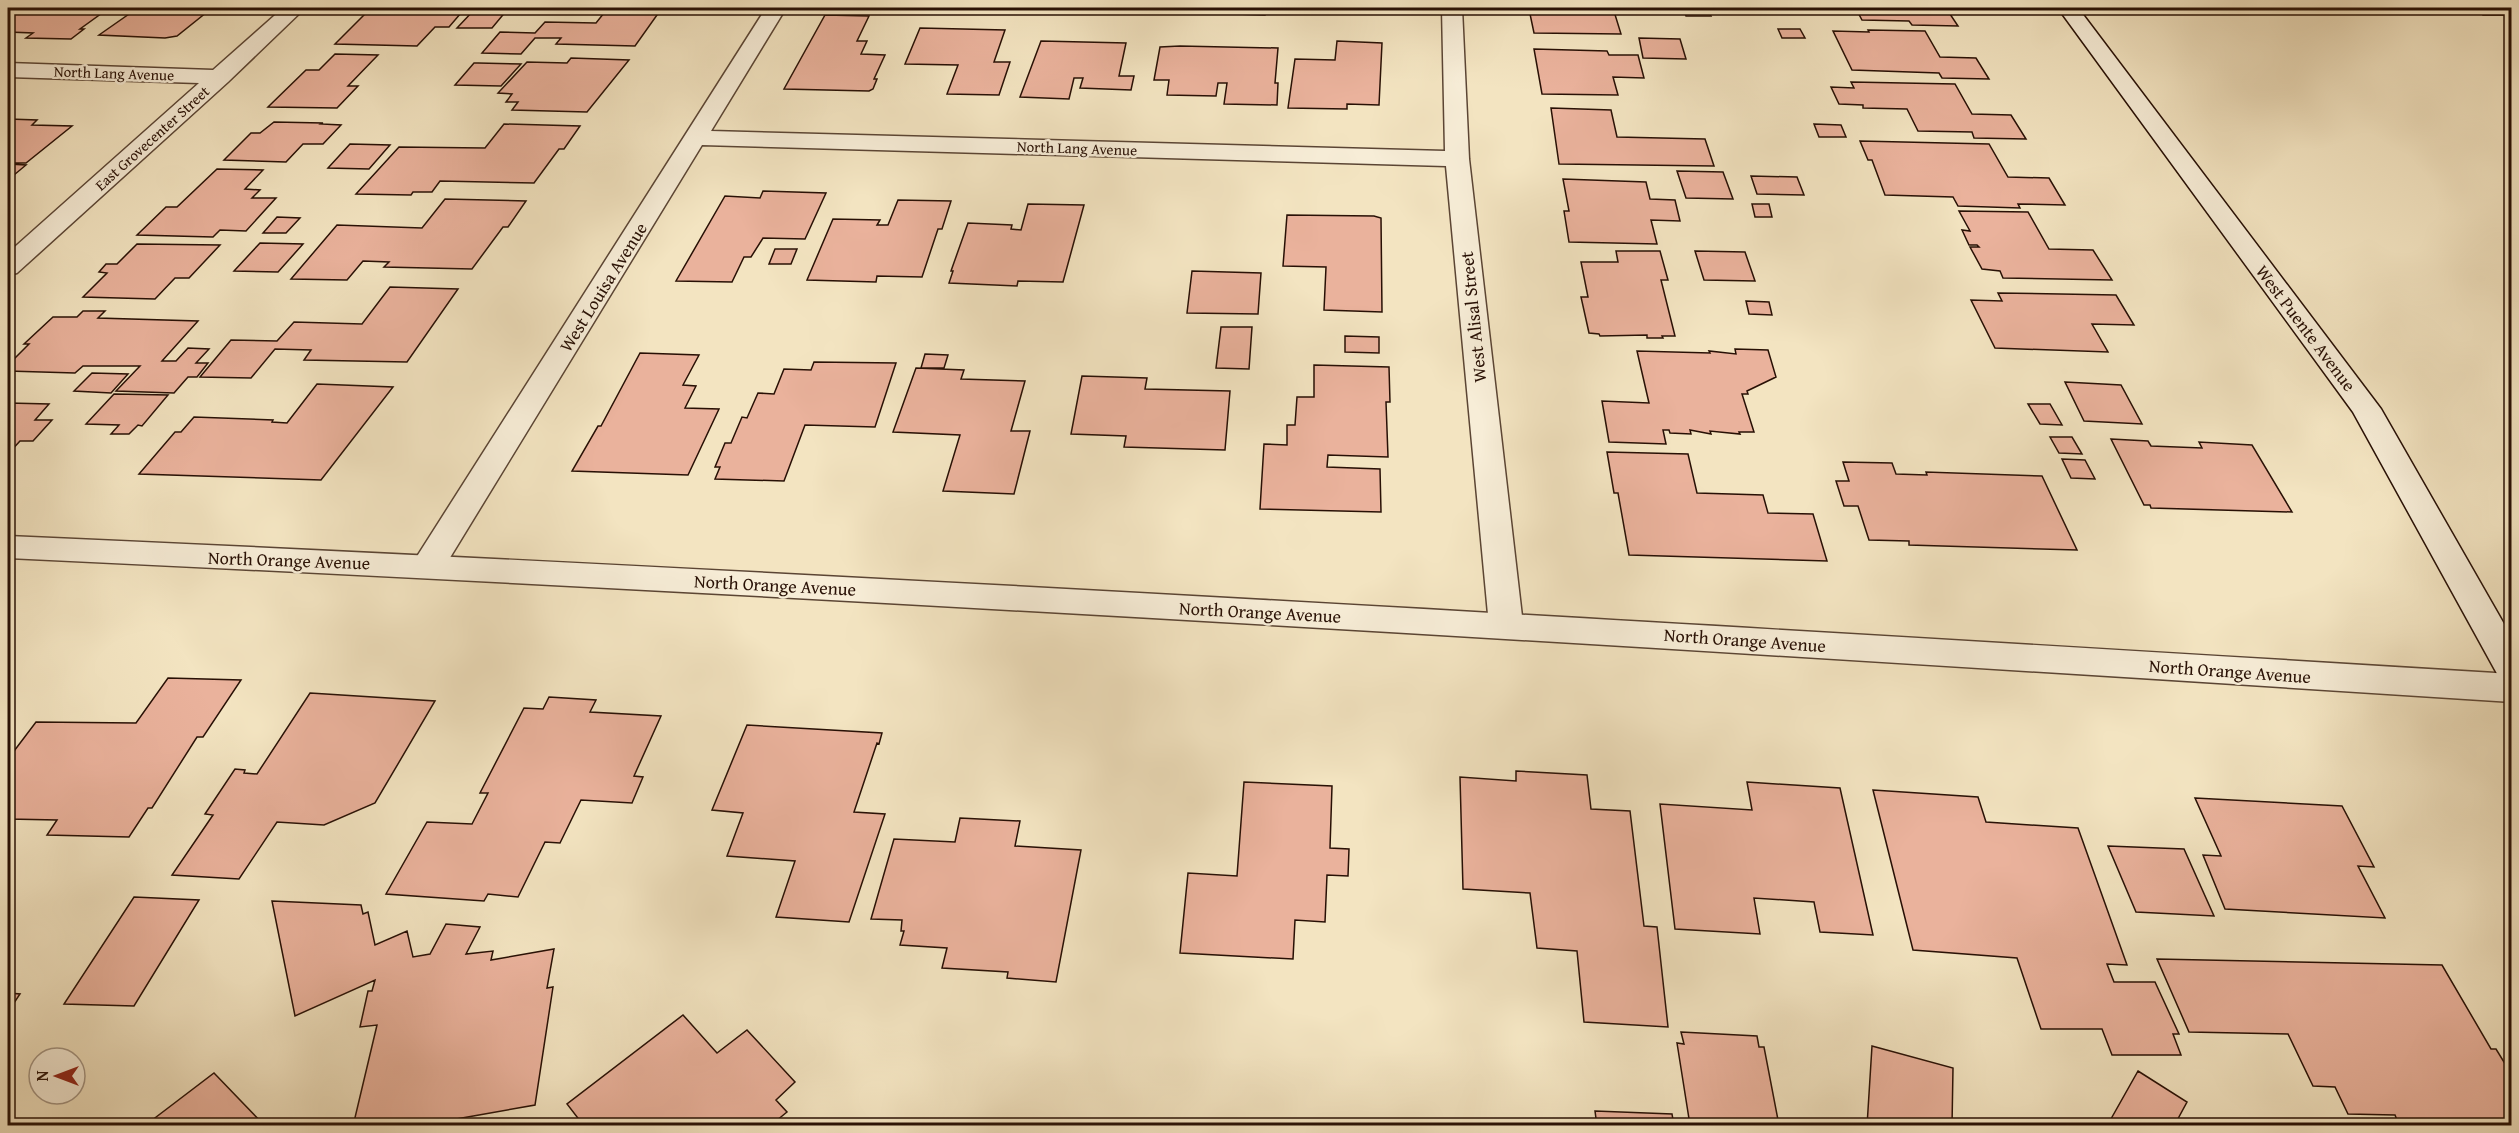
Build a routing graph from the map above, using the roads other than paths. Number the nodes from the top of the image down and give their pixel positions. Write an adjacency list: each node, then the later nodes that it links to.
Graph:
1 (295, 8): 6 (street, East Grovecenter Street)
2 (776, 8): 7 (street, West Louisa Avenue)
3 (1452, 8): 8 (street, West Alisal Street)
4 (2068, 8): 13 (street, West Puente Avenue)
5 (8, 70): 6 (street, North Lang Avenue)
6 (220, 77): 9 (street, East Grovecenter Street)
7 (697, 138): 8 (street, North Lang Avenue); 11 (street, West Louisa Avenue)
8 (1457, 159): 12 (street, West Alisal Street)
9 (8, 267)
10 (8, 547): 11 (street, North Orange Avenue)
11 (428, 566): 12 (street, North Orange Avenue)
12 (1506, 625): 14 (street, North Orange Avenue)
13 (2511, 670)
14 (2511, 688)

